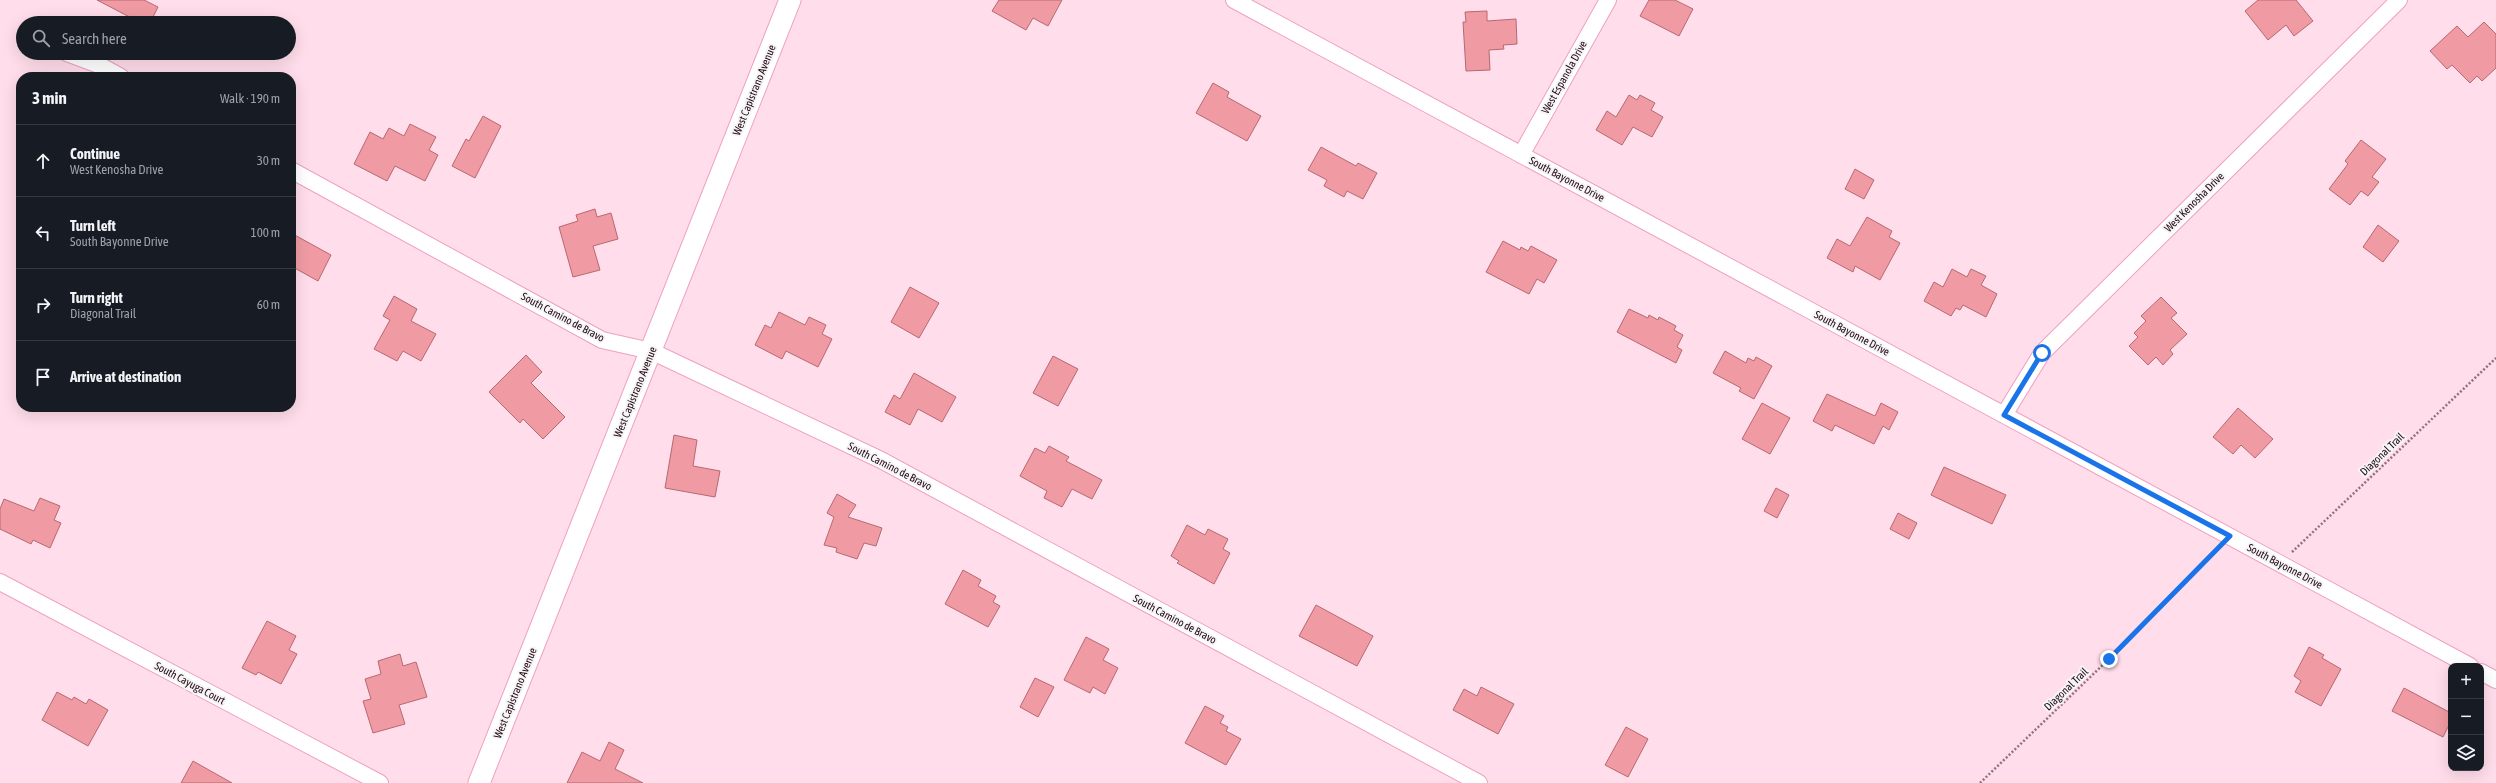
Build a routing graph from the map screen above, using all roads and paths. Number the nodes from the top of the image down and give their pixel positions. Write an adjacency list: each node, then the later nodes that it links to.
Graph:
1 (790, 0): 9 (street, West Capistrano Avenue)
2 (1234, 0): 7 (street, South Bayonne Drive)
3 (1608, 0): 7 (street, West Espanola Drive)
4 (2399, 0): 11 (street, West Kenosha Drive)
5 (86, 60): 6 (street)
6 (112, 72)
7 (1521, 155): 11 (street, South Bayonne Drive)
8 (296, 173): 9 (street, South Camino de Bravo)
9 (651, 351): 19 (street, West Capistrano Avenue); 20 (street, South Camino de Bravo)
10 (2496, 358): 13 (path, Diagonal Trail)
11 (2004, 415): 12 (street, South Bayonne Drive)
12 (2230, 536): 13 (street, South Bayonne Drive); 21 (path, Diagonal Trail)
13 (2280, 563): 15 (street, South Bayonne Drive)
14 (0, 582): 18 (street, South Cayuga Court)
15 (2464, 663)
16 (2484, 674): 17 (street)
17 (2496, 680)
18 (380, 783)
19 (479, 783)
20 (1480, 783)
21 (1980, 783)

